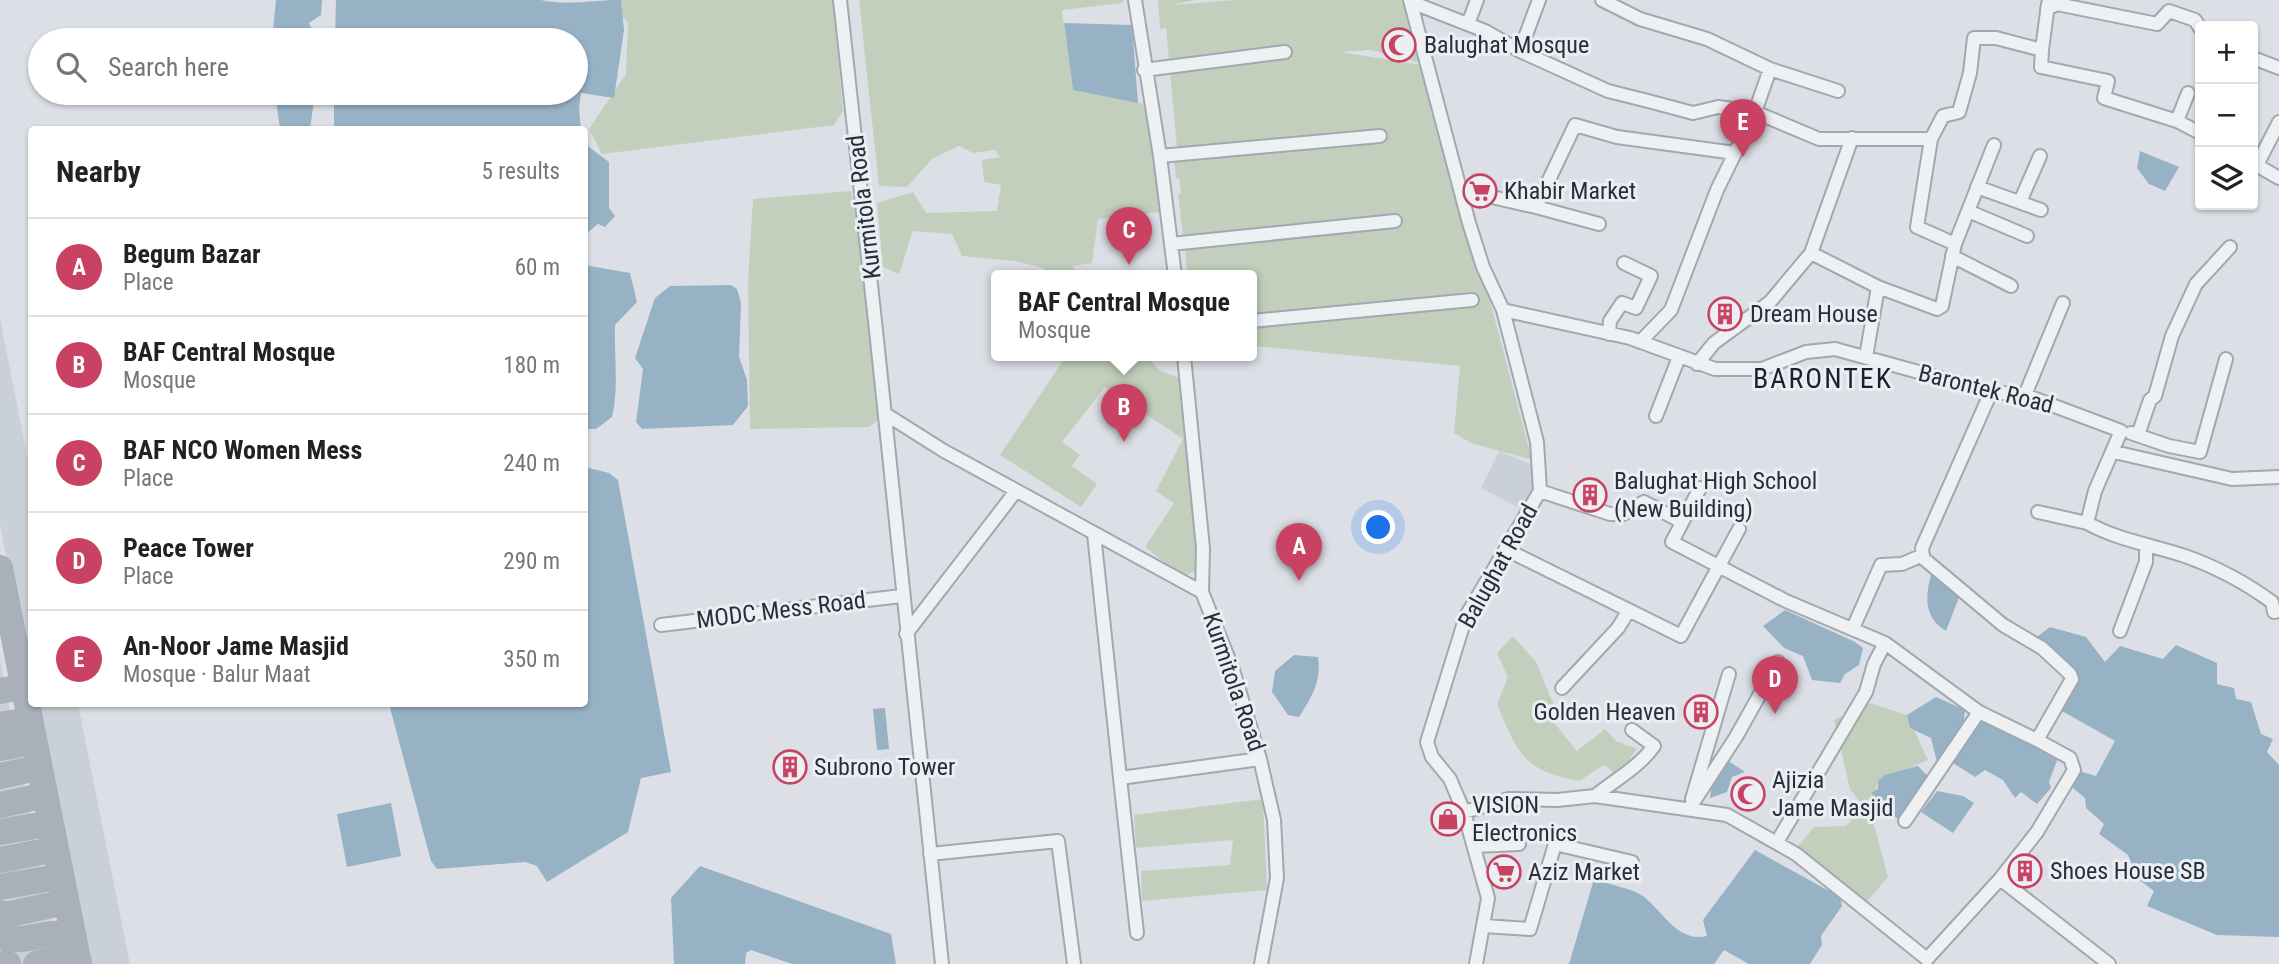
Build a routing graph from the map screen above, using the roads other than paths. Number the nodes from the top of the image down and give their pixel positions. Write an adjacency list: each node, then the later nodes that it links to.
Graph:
1 (840, 0): 63 (street, Kurmitola Road)
2 (1135, 0): 16 (street)
3 (1478, 0): 9 (street)
4 (1539, 0): 11 (street)
5 (1602, 0): 15 (street)
6 (1411, 1): 9 (street); 34 (street, Balughat Road)
7 (2048, 5): 8 (street); 10 (street)
8 (2196, 21)
9 (1468, 24): 11 (street)
10 (2042, 50): 20 (street); 25 (street)
11 (1520, 51): 19 (street)
12 (1285, 52): 16 (street)
13 (2258, 60): 14 (street)
14 (2279, 68)
15 (1770, 69): 17 (street); 19 (street)
16 (1144, 70): 28 (street)
17 (1838, 91)
18 (2188, 93): 20 (street)
19 (1755, 112): 24 (street); 27 (street)
20 (2177, 121): 22 (street)
21 (2279, 122): 30 (street)
22 (2195, 130)
23 (1380, 136): 28 (street)
24 (1852, 138): 25 (street); 45 (street)
25 (1931, 139): 44 (street)
26 (1994, 145): 33 (street)
27 (1735, 153): 36 (street); 55 (street)
28 (1160, 156): 42 (street)
29 (2040, 156): 35 (street)
30 (2258, 159)
31 (2258, 166): 32 (street)
32 (2279, 178)
33 (1977, 187): 35 (street); 38 (street)
34 (1461, 191): 36 (street); 52 (street, Balughat Road)
35 (2020, 202): 37 (street)
36 (1536, 207): 40 (street)
37 (2041, 210)
38 (1968, 211): 41 (street); 44 (street)
39 (1395, 221): 42 (street)
40 (1599, 224)
41 (2027, 236)
42 (1171, 244): 47 (street)
43 (2230, 247): 66 (street)
44 (1954, 250): 48 (street); 49 (street)
45 (1811, 253): 49 (street); 60 (street)
46 (1624, 263): 54 (street)
47 (1174, 270)
48 (2011, 286)
49 (1878, 287): 57 (street)
50 (1472, 300): 53 (street)
51 (2063, 303): 62 (street)
52 (1503, 310): 54 (street, Barontek Road); 71 (street, Balughat Road)
53 (1257, 321)
54 (1609, 334): 55 (street, Barontek Road)
55 (1640, 342): 56 (street, Barontek Road)
56 (1679, 357): 60 (street, Barontek Road); 64 (street)
57 (1866, 357): 60 (street, Barontek Road); 61 (street, Barontek Road)
58 (2227, 359): 66 (street, Barontek Road)
59 (1184, 361): 81 (street)
60 (1698, 364)
61 (1991, 392): 62 (street, Barontek Road); 79 (street)
62 (2025, 395): 65 (street, Barontek Road)
63 (887, 415): 70 (street, Kurmitola Road); 82 (street, Kurmitola Road)
64 (1656, 416)
65 (2121, 431): 66 (street, Barontek Road); 67 (street)
66 (2138, 435)
67 (2114, 452): 68 (street); 74 (street)
68 (2279, 477)
69 (1700, 488): 73 (street)
70 (1016, 491): 76 (street, Kurmitola Road); 88 (street)
71 (1540, 491): 73 (street); 78 (street, Balughat Road)
72 (2038, 512): 74 (street)
73 (1682, 522): 80 (street)
74 (2087, 523): 77 (street)
75 (1739, 529): 80 (street)
76 (1094, 534): 81 (street, Kurmitola Road); 97 (street)
77 (2146, 545): 84 (street); 87 (street)
78 (1507, 550): 83 (street); 100 (street, Balughat Road)
79 (1923, 555): 86 (street); 95 (street)
80 (1718, 567): 83 (street); 86 (street)
81 (1202, 592): 96 (street, Kurmitola Road)
82 (901, 596): 85 (street, MODC Mess Road); 88 (street, Kurmitola Road)
83 (1629, 610): 92 (street)
84 (2279, 611)
85 (661, 625)
86 (1853, 628): 89 (street)
87 (2120, 631)
88 (906, 634): 105 (street, Kurmitola Road)
89 (1885, 643): 93 (street); 102 (street)
90 (1778, 662): 99 (street)
91 (1729, 674): 99 (street)
92 (1562, 688)
93 (1979, 712): 95 (street); 101 (street)
94 (1632, 730): 98 (street)
95 (2037, 740): 107 (street)
96 (1260, 759): 97 (street); 112 (street, Kurmitola Road)
97 (1120, 778): 109 (street)
98 (1595, 796): 99 (street); 100 (street)
99 (1689, 809): 102 (street)
100 (1464, 812): 104 (street, Balughat Road)
101 (1905, 821)
102 (1777, 842): 107 (street)
103 (1519, 844): 104 (street)
104 (1475, 846): 108 (street, Balughat Road)
105 (930, 854): 110 (street, Kurmitola Road); 111 (street)
106 (1632, 862): 108 (street)
107 (2000, 879): 114 (street)
108 (1484, 926): 113 (street, Balughat Road)
109 (1137, 933)
110 (942, 964)
111 (1074, 964)
112 (1261, 964)
113 (1476, 964)
114 (2109, 964)

